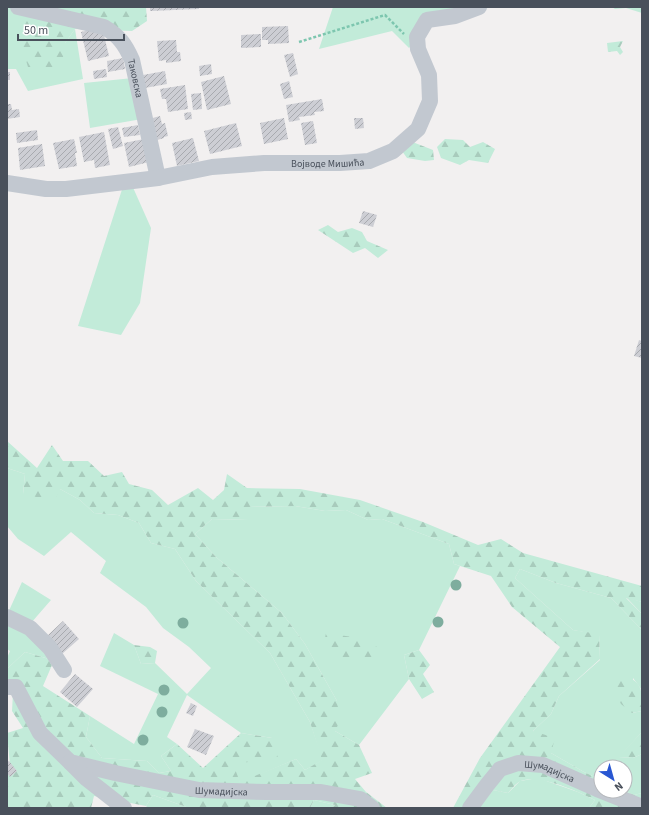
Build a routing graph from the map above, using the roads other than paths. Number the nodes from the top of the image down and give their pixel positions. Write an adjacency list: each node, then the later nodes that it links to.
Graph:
1 (18, 7): 3 (street, Таковска)
2 (479, 7): 3 (street, Војводе Мишића)
3 (158, 178): 4 (street, Војводе Мишића)
4 (7, 183)
5 (7, 617): 6 (street)
6 (64, 670)
7 (7, 687): 8 (street)
8 (70, 762): 10 (street); 11 (street, Шумадијска)
9 (642, 807): 12 (street, Шумадијска)
10 (124, 808)
11 (372, 808)
12 (470, 808)

